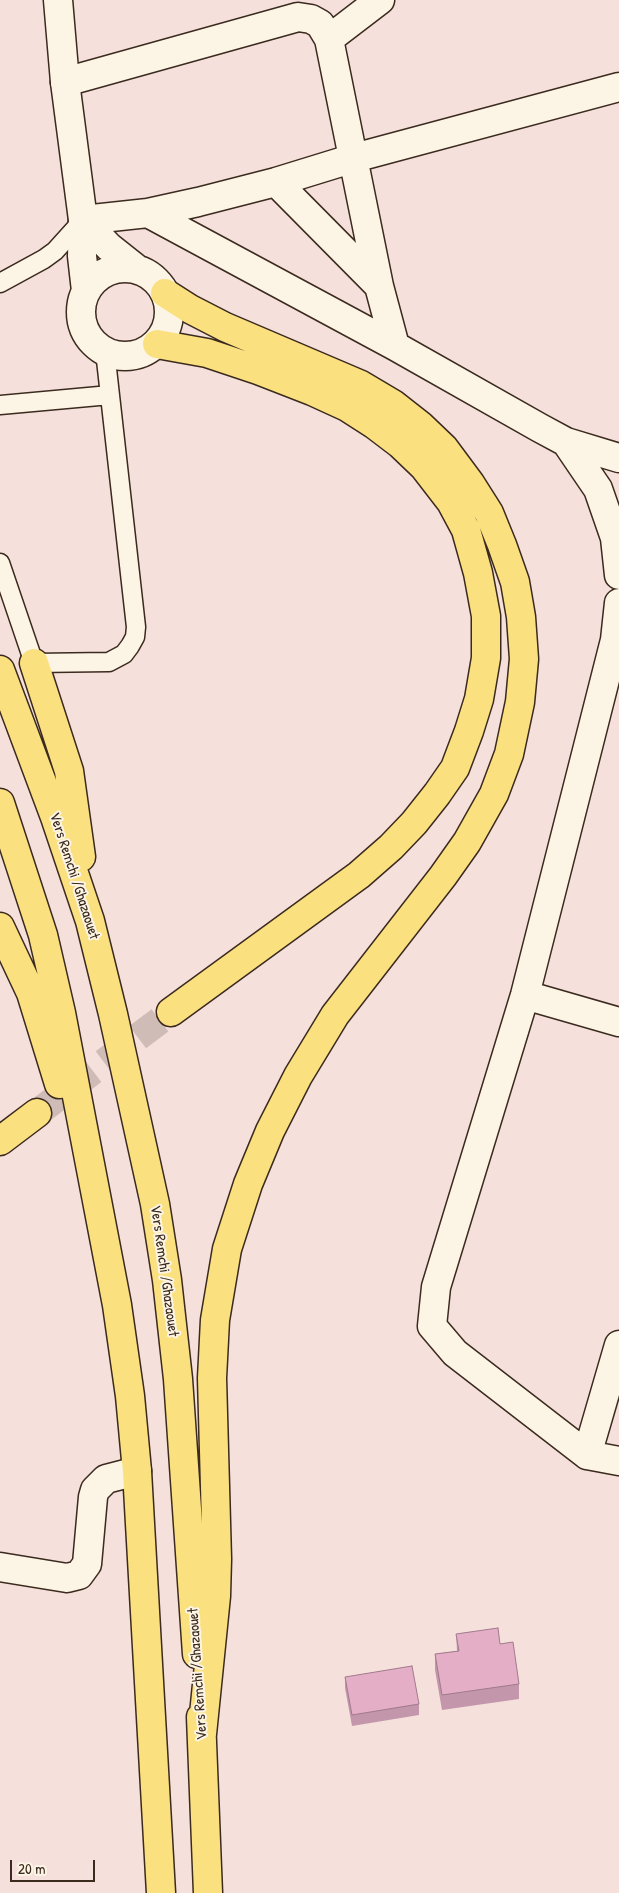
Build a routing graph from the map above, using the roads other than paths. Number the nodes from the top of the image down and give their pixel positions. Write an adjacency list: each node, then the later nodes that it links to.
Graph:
1 (58, 0): 4 (street)
2 (380, 0): 3 (street)
3 (330, 39): 4 (street); 6 (street)
4 (65, 82): 9 (street)
5 (619, 87): 6 (street)
6 (354, 158): 7 (street); 12 (street)
7 (276, 182): 8 (street); 12 (street)
8 (148, 213): 9 (street); 16 (street)
9 (83, 220): 10 (street); 11 (lane); 13 (street)
10 (138, 270): 13 (street); 14 (street)
11 (0, 283)
12 (379, 286): 16 (street)
13 (86, 291): 17 (street)
14 (165, 293): 15 (street); 24 (highway)
15 (157, 344): 17 (street); 30 (highway)
16 (395, 346): 20 (street)
17 (105, 351): 18 (lane)
18 (110, 394): 19 (lane); 27 (lane)
19 (0, 405)
20 (566, 442): 21 (street); 23 (street)
21 (619, 458)
22 (0, 563): 27 (lane)
23 (619, 575)
24 (515, 582): 30 (highway); 44 (highway)
25 (619, 603): 26 (street)
26 (617, 641): 33 (street)
27 (34, 664): 31 (highway)
28 (0, 670): 31 (highway, Vers Remchi /Ghazaouet)
29 (0, 803): 38 (highway)
30 (359, 874): 34 (highway)
31 (90, 921): 44 (highway, Vers Remchi /Ghazaouet)
32 (0, 927): 38 (highway)
33 (525, 995): 35 (street); 40 (street)
34 (171, 1012)
35 (619, 1022)
36 (0, 1133): 37 (highway)
37 (0, 1141)
38 (100, 1218): 42 (highway)
39 (619, 1345): 40 (street)
40 (587, 1455): 41 (street)
41 (619, 1461)
42 (137, 1471): 43 (street); 45 (highway)
43 (0, 1567)
44 (202, 1734): 46 (highway, Vers Remchi /Ghazaouet)
45 (161, 1893)
46 (208, 1893)

